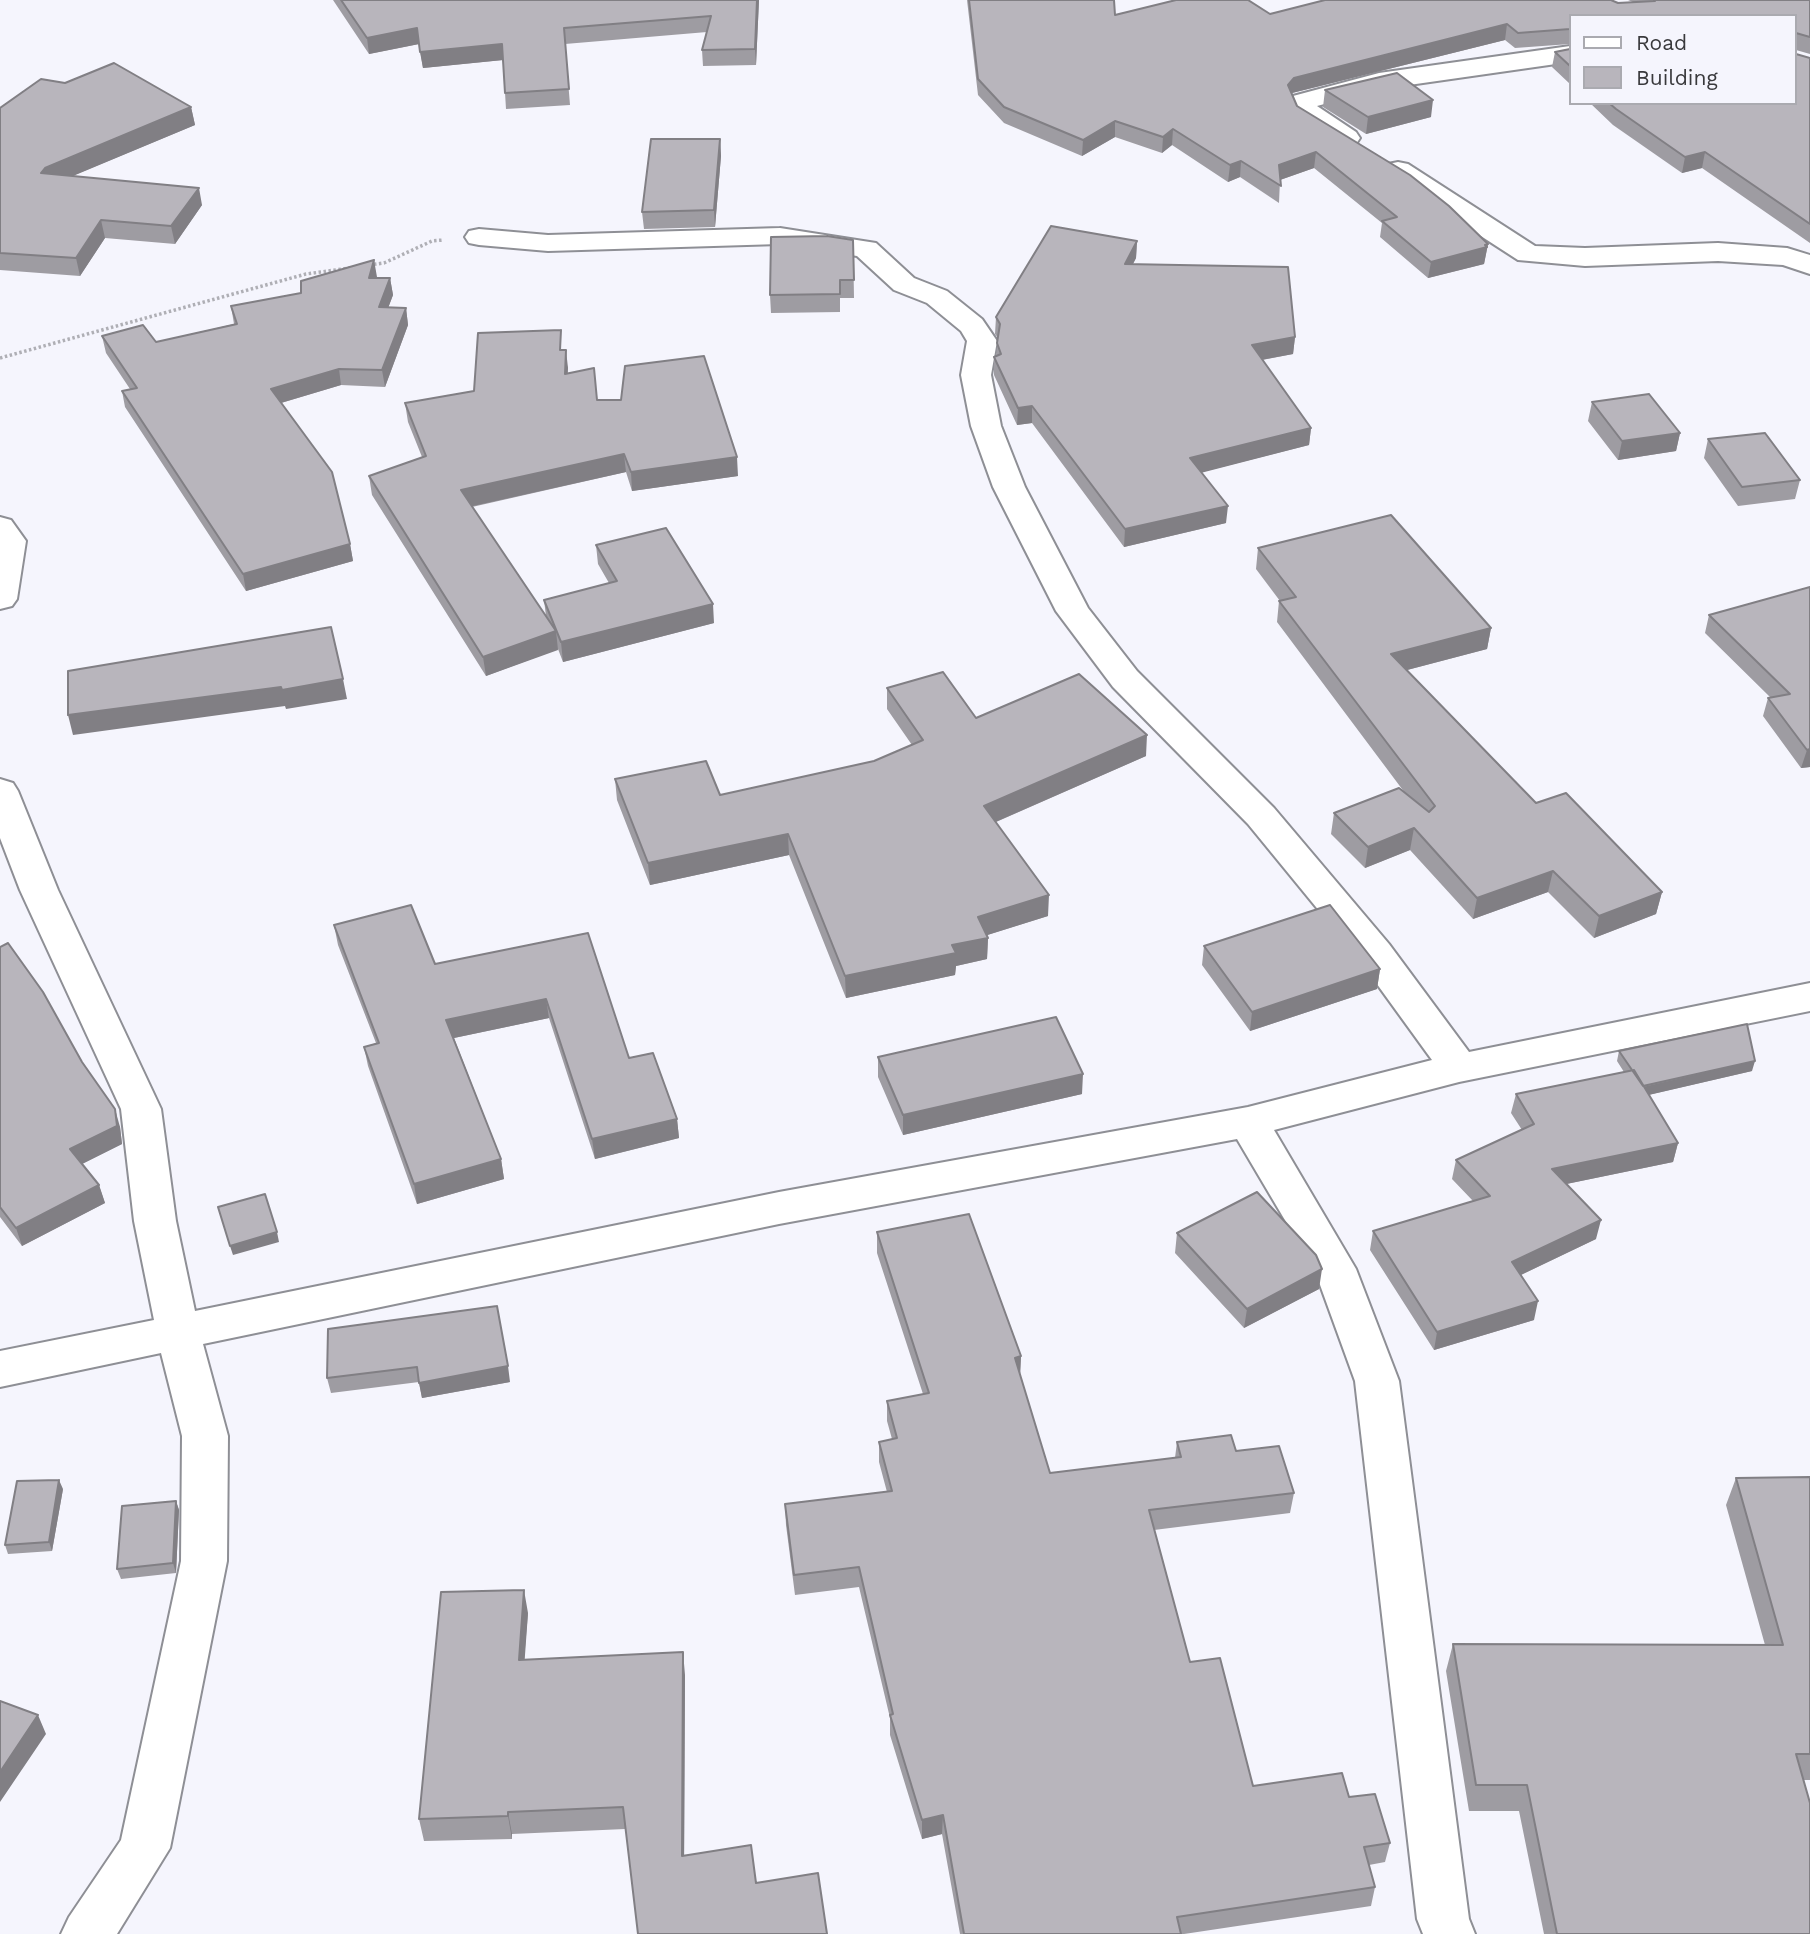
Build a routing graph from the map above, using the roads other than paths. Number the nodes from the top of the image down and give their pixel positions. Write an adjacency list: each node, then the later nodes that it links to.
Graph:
1 (1568, 54): 3 (street)
2 (479, 237): 8 (street)
3 (1810, 265)
4 (0, 527): 5 (street)
5 (0, 599)
6 (0, 791): 10 (street)
7 (1805, 1006): 8 (street)
8 (1459, 1069): 9 (street)
9 (1248, 1122): 10 (street); 13 (street)
10 (177, 1332): 11 (street); 12 (street)
11 (0, 1369)
12 (87, 1934)
13 (1448, 1934)

